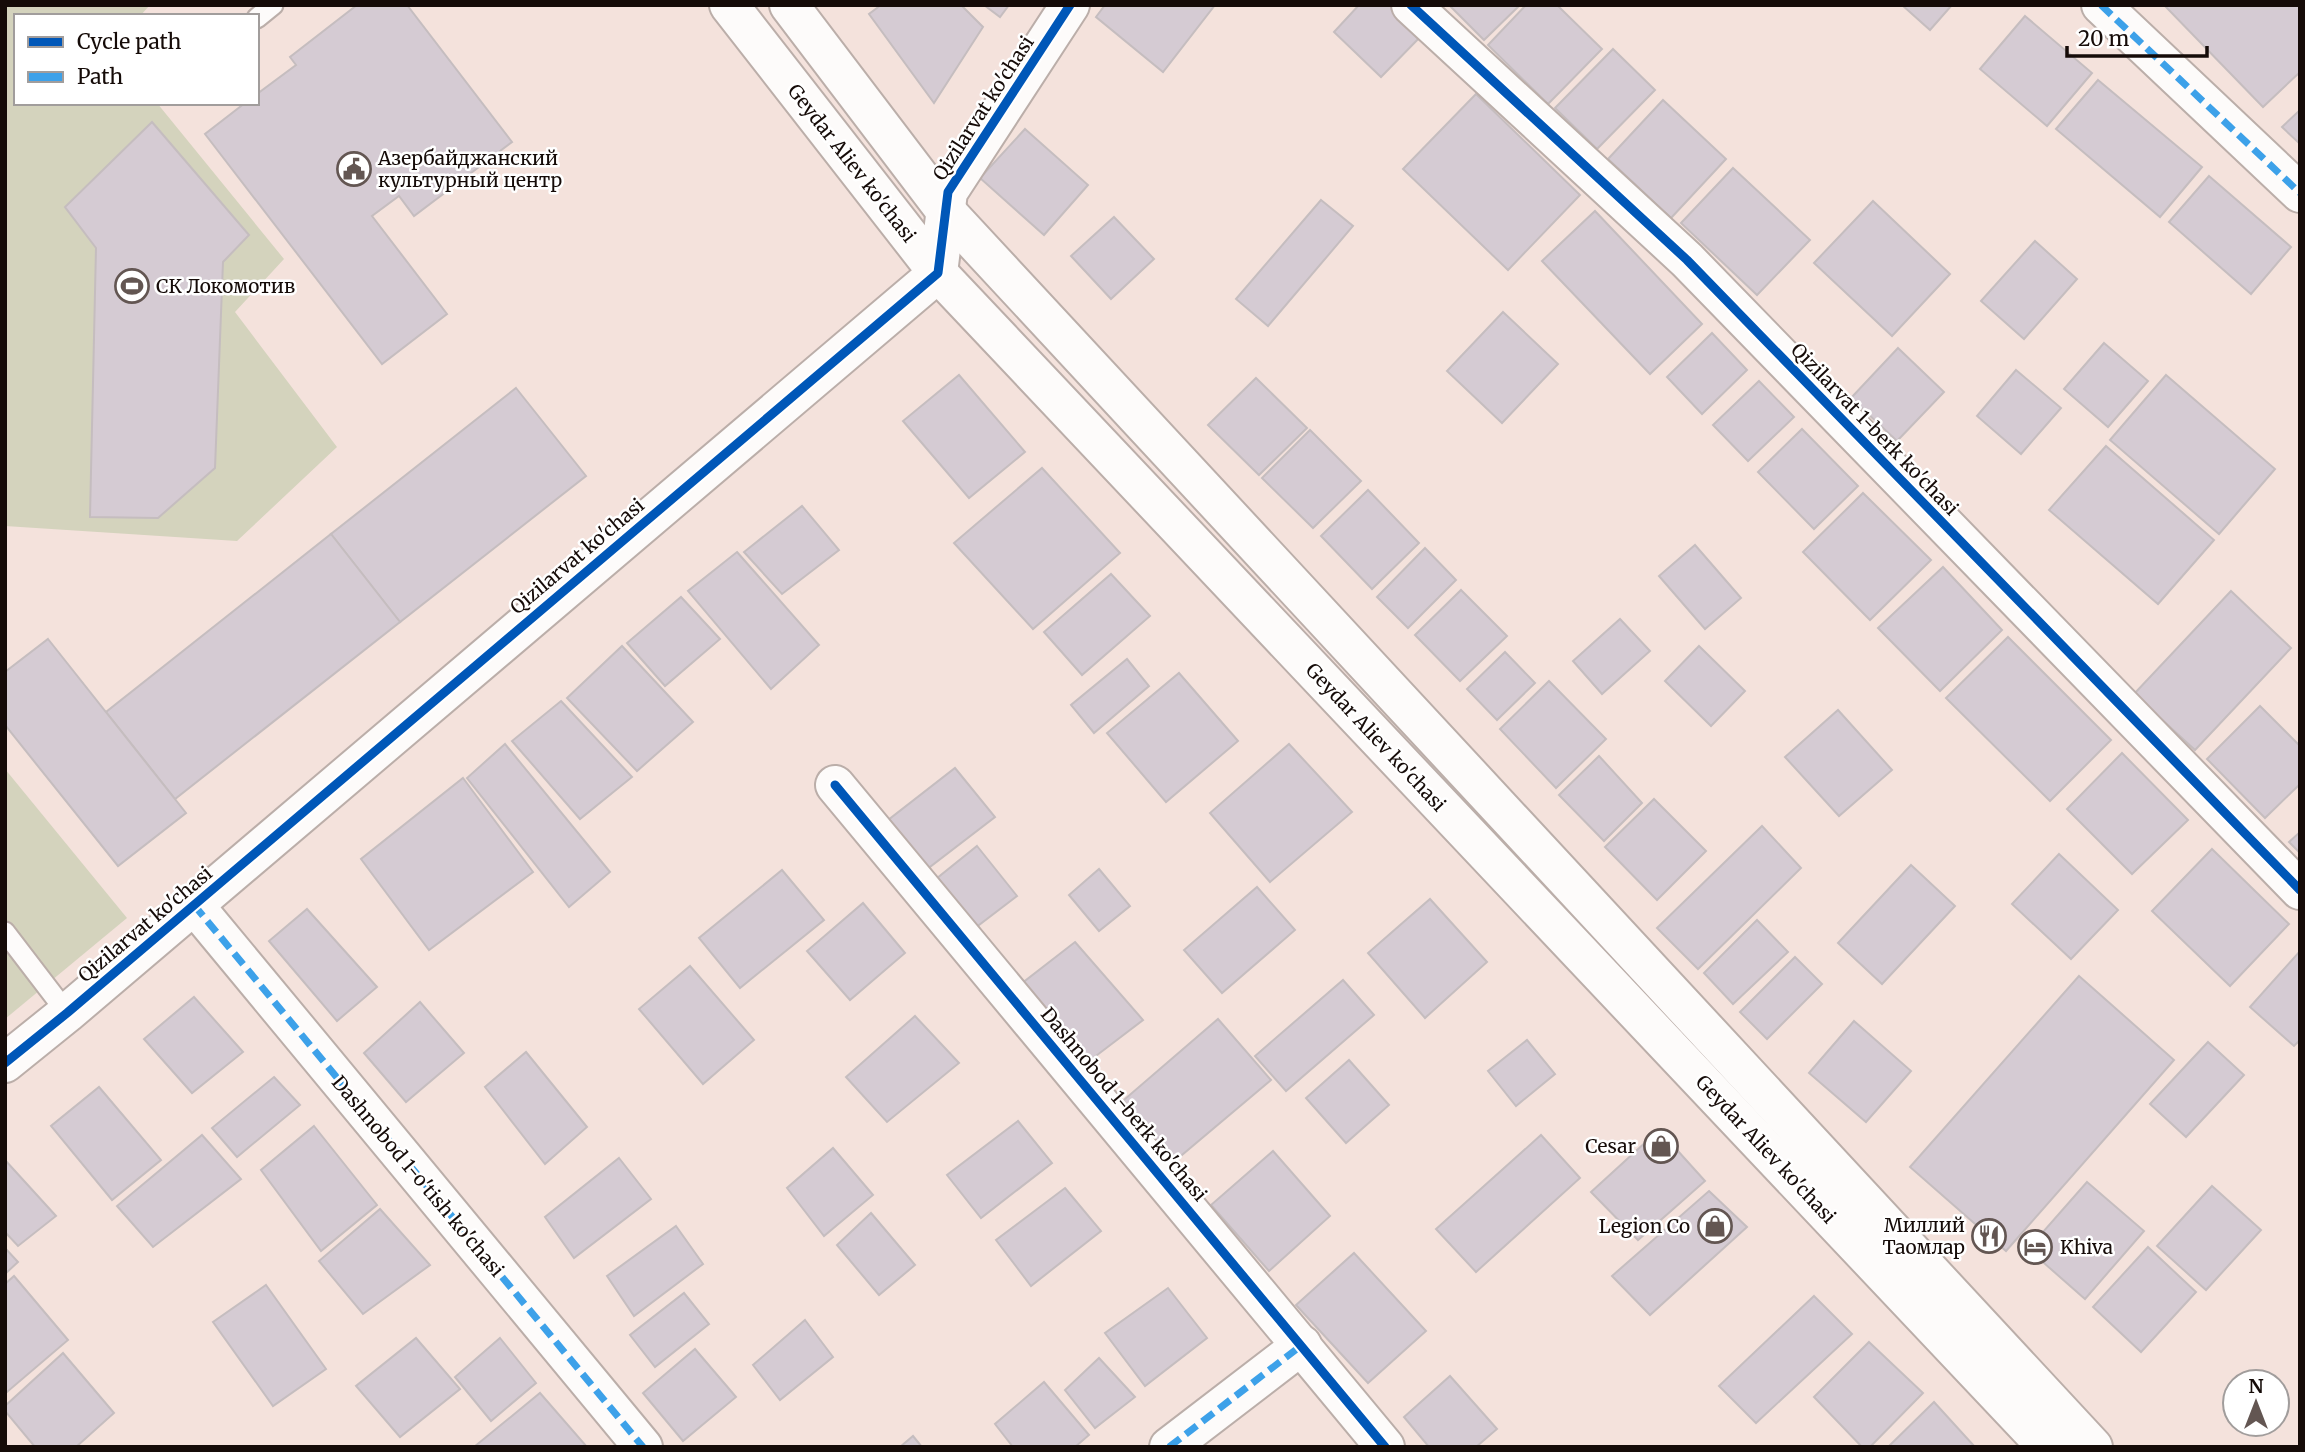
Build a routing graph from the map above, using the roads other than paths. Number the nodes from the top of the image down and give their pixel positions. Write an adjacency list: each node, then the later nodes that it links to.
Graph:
1 (273, 5): 7 (lane)
2 (729, 5): 10 (street, Geydar Aliev ko'chasi)
3 (789, 5): 9 (street, Geydar Aliev ko'chasi)
4 (1070, 5): 9 (street, Qizilarvat ko'chasi)
5 (1411, 5): 12 (street, Qizilarvat 1-berk ko'chasi)
6 (2101, 5): 8 (street)
7 (259, 16)
8 (2300, 193)
9 (944, 209): 10 (street, Qizilarvat ko'chasi); 22 (street, Geydar Aliev ko'chasi)
10 (938, 273): 13 (street, Qizilarvat ko'chasi); 21 (street, Geydar Aliev ko'chasi)
11 (835, 785): 17 (street, Dashnobod 1-berk ko'chasi)
12 (2300, 890)
13 (194, 905): 15 (street, Qizilarvat ko'chasi); 18 (street, Dashnobod 1-o'tish ko'chasi)
14 (5, 932): 15 (lane)
15 (67, 1013): 16 (street, Qizilarvat ko'chasi)
16 (5, 1063)
17 (1302, 1345): 19 (street); 20 (street, Dashnobod 1-berk ko'chasi)
18 (643, 1447)
19 (1168, 1447)
20 (1385, 1447)
21 (2048, 1447)
22 (2093, 1447)

